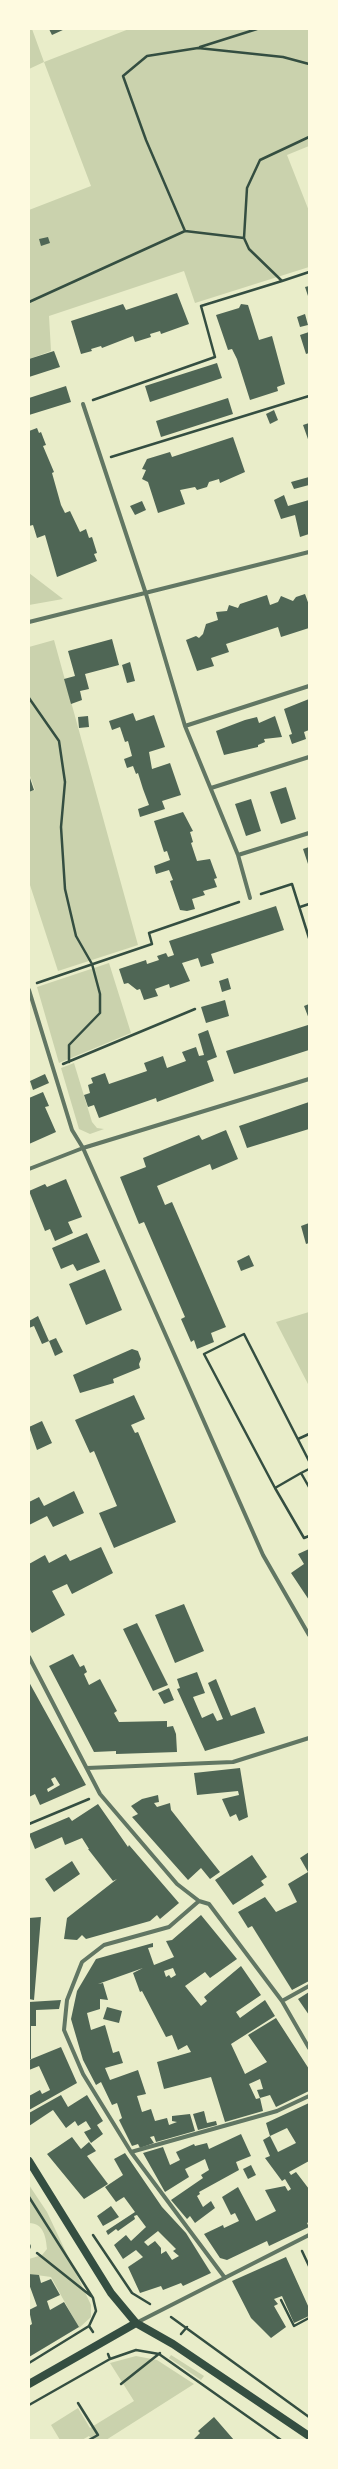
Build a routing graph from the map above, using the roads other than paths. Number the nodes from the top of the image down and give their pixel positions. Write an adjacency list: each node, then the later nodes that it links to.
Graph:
1 (83, 404): 3 (street)
2 (309, 552): 3 (street)
3 (146, 594): 4 (street); 6 (street)
4 (29, 622)
5 (309, 686): 6 (street)
6 (185, 726): 8 (street)
7 (309, 757): 8 (street)
8 (211, 788): 10 (street)
9 (309, 833): 10 (street)
10 (238, 855): 11 (street)
11 (250, 898)
12 (29, 990): 14 (street)
13 (309, 1079): 14 (street)
14 (84, 1148): 15 (street); 16 (street)
15 (29, 1169)
16 (309, 1634)
17 (29, 1657): 19 (street)
18 (309, 1738): 19 (street)
19 (87, 1768): 20 (street)
20 (199, 1901): 22 (street); 25 (street)
21 (309, 1986): 22 (street)
22 (282, 2001): 23 (street)
23 (309, 2048)
24 (309, 2096): 25 (street)
25 (131, 2152): 28 (street)
26 (29, 2161): 29 (main road)
27 (309, 2235): 28 (street)
28 (225, 2278): 29 (street)
29 (136, 2323): 30 (main road); 31 (main road)
30 (29, 2384)
31 (309, 2436)

